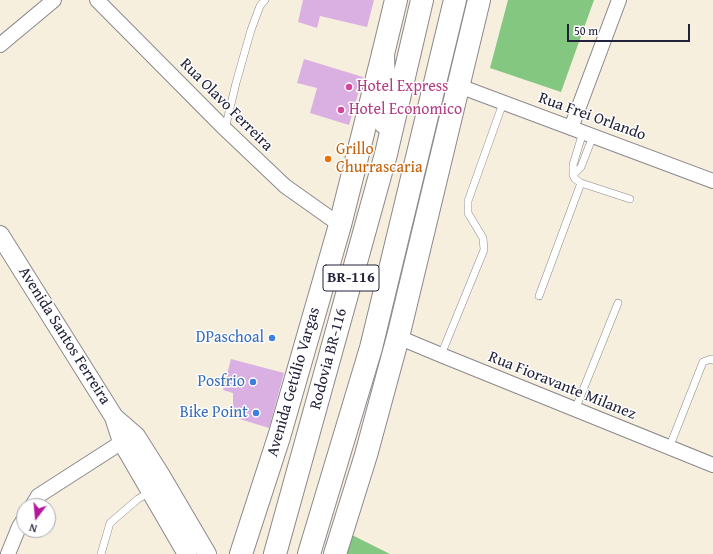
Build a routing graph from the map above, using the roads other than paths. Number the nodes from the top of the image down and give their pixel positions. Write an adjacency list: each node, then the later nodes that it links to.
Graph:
1 (54, 0): 9 (street)
2 (97, 0): 13 (street, Rua Olavo Ferreira)
3 (265, 0): 13 (lane)
4 (396, 0): 10 (main road, Avenida Getúlio Vargas)
5 (422, 0): 15 (main road, Rodovia BR-116 / BR-116)
6 (455, 0): 40 (main road, BR-116)
7 (479, 0): 11 (main road)
8 (619, 0): 14 (street)
9 (0, 45)
10 (384, 54): 15 (main road); 20 (main road, Avenida Getúlio Vargas)
11 (459, 86): 12 (street, Rua Frei Orlando); 24 (main road)
12 (504, 103): 14 (street, Rua Frei Orlando); 25 (lane)
13 (225, 129): 20 (street, Rua Olavo Ferreira)
14 (583, 132): 16 (lane); 16 (lane); 17 (street, Rua Frei Orlando)
15 (386, 154): 39 (main road, Rodovia BR-116 / BR-116)
16 (573, 175): 18 (lane)
17 (713, 181)
18 (581, 183): 19 (lane); 22 (lane)
19 (630, 199)
20 (340, 225): 38 (main road, Avenida Getúlio Vargas)
21 (0, 235): 28 (street, Avenida Santos Ferreira)
22 (539, 296)
23 (618, 303): 27 (lane)
24 (398, 337): 25 (street, Rua Fioravante Milanez); 41 (main road)
25 (440, 355): 27 (street, Rua Fioravante Milanez)
26 (713, 360): 29 (lane)
27 (575, 410): 29 (street, Rua Fioravante Milanez)
28 (129, 439): 31 (street, Avenida Santos Ferreira); 32 (street); 37 (street, Avenida Santos Ferreira)
29 (669, 448): 30 (street, Rua Fioravante Milanez)
30 (713, 466)
31 (150, 492): 35 (lane); 36 (street, Avenida Santos Ferreira)
32 (37, 498)
33 (16, 534): 34 (street)
34 (8, 554)
35 (101, 554)
36 (187, 554)
37 (207, 554)
38 (241, 554)
39 (275, 554)
40 (309, 554)
41 (335, 554)

